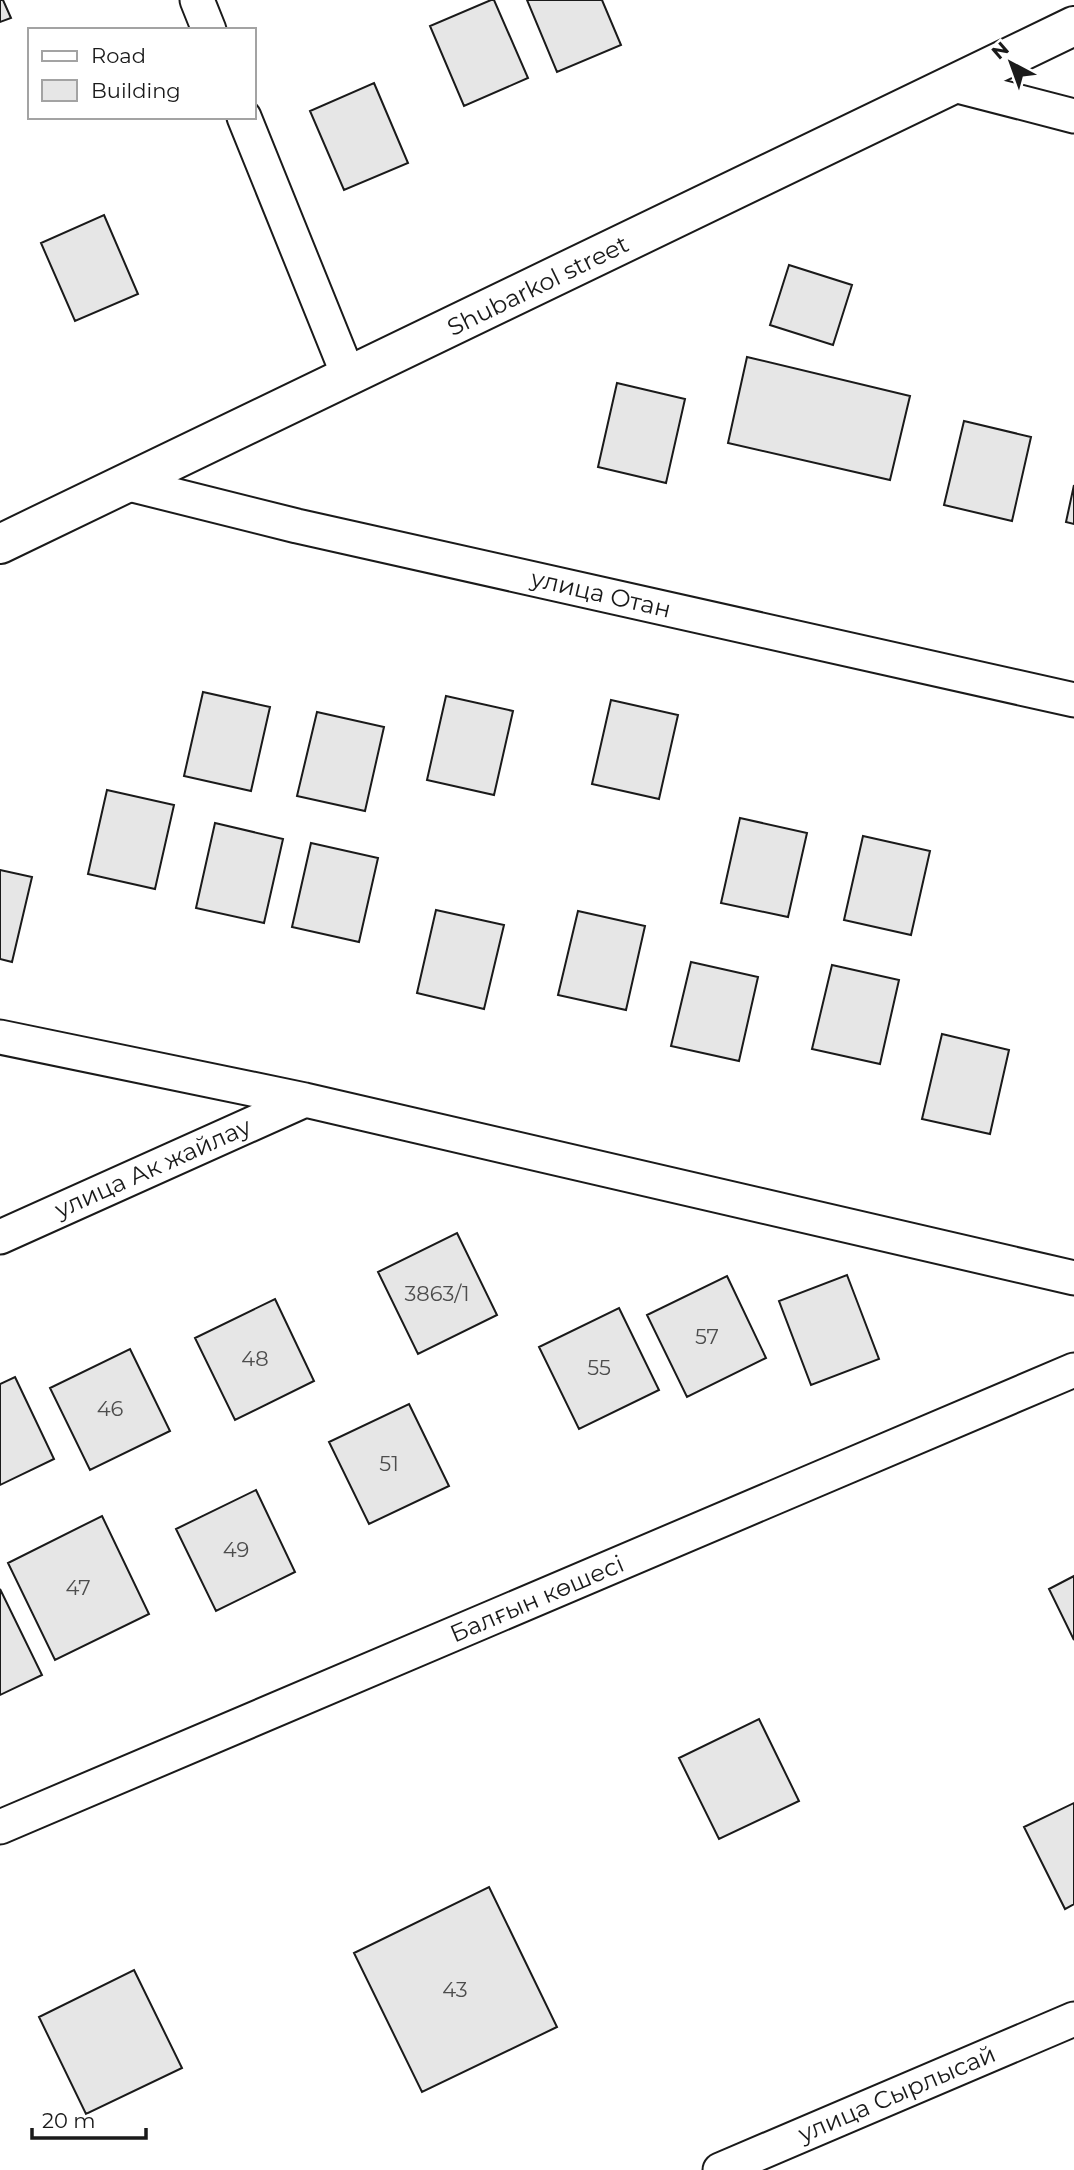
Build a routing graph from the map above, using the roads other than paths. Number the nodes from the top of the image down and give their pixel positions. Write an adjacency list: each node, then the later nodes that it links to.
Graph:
1 (197, 0): 3 (street)
2 (1074, 26): 4 (street, Shubarkol street)
3 (208, 28)
4 (954, 85): 5 (street); 7 (street, Shubarkol street)
5 (1074, 116)
6 (245, 119): 7 (street)
7 (349, 377): 8 (street, Shubarkol street)
8 (129, 484): 9 (street, Shubarkol street); 10 (street, улица Отан)
9 (0, 544)
10 (1074, 700)
11 (0, 1037): 12 (street)
12 (305, 1100): 13 (street, улица Ак жайлау); 14 (street)
13 (0, 1237)
14 (1074, 1278)
15 (1074, 1370): 16 (street, Балғын көшесі)
16 (0, 1827)
17 (1074, 2019): 18 (street, улица Сырлысай)
18 (720, 2170)

